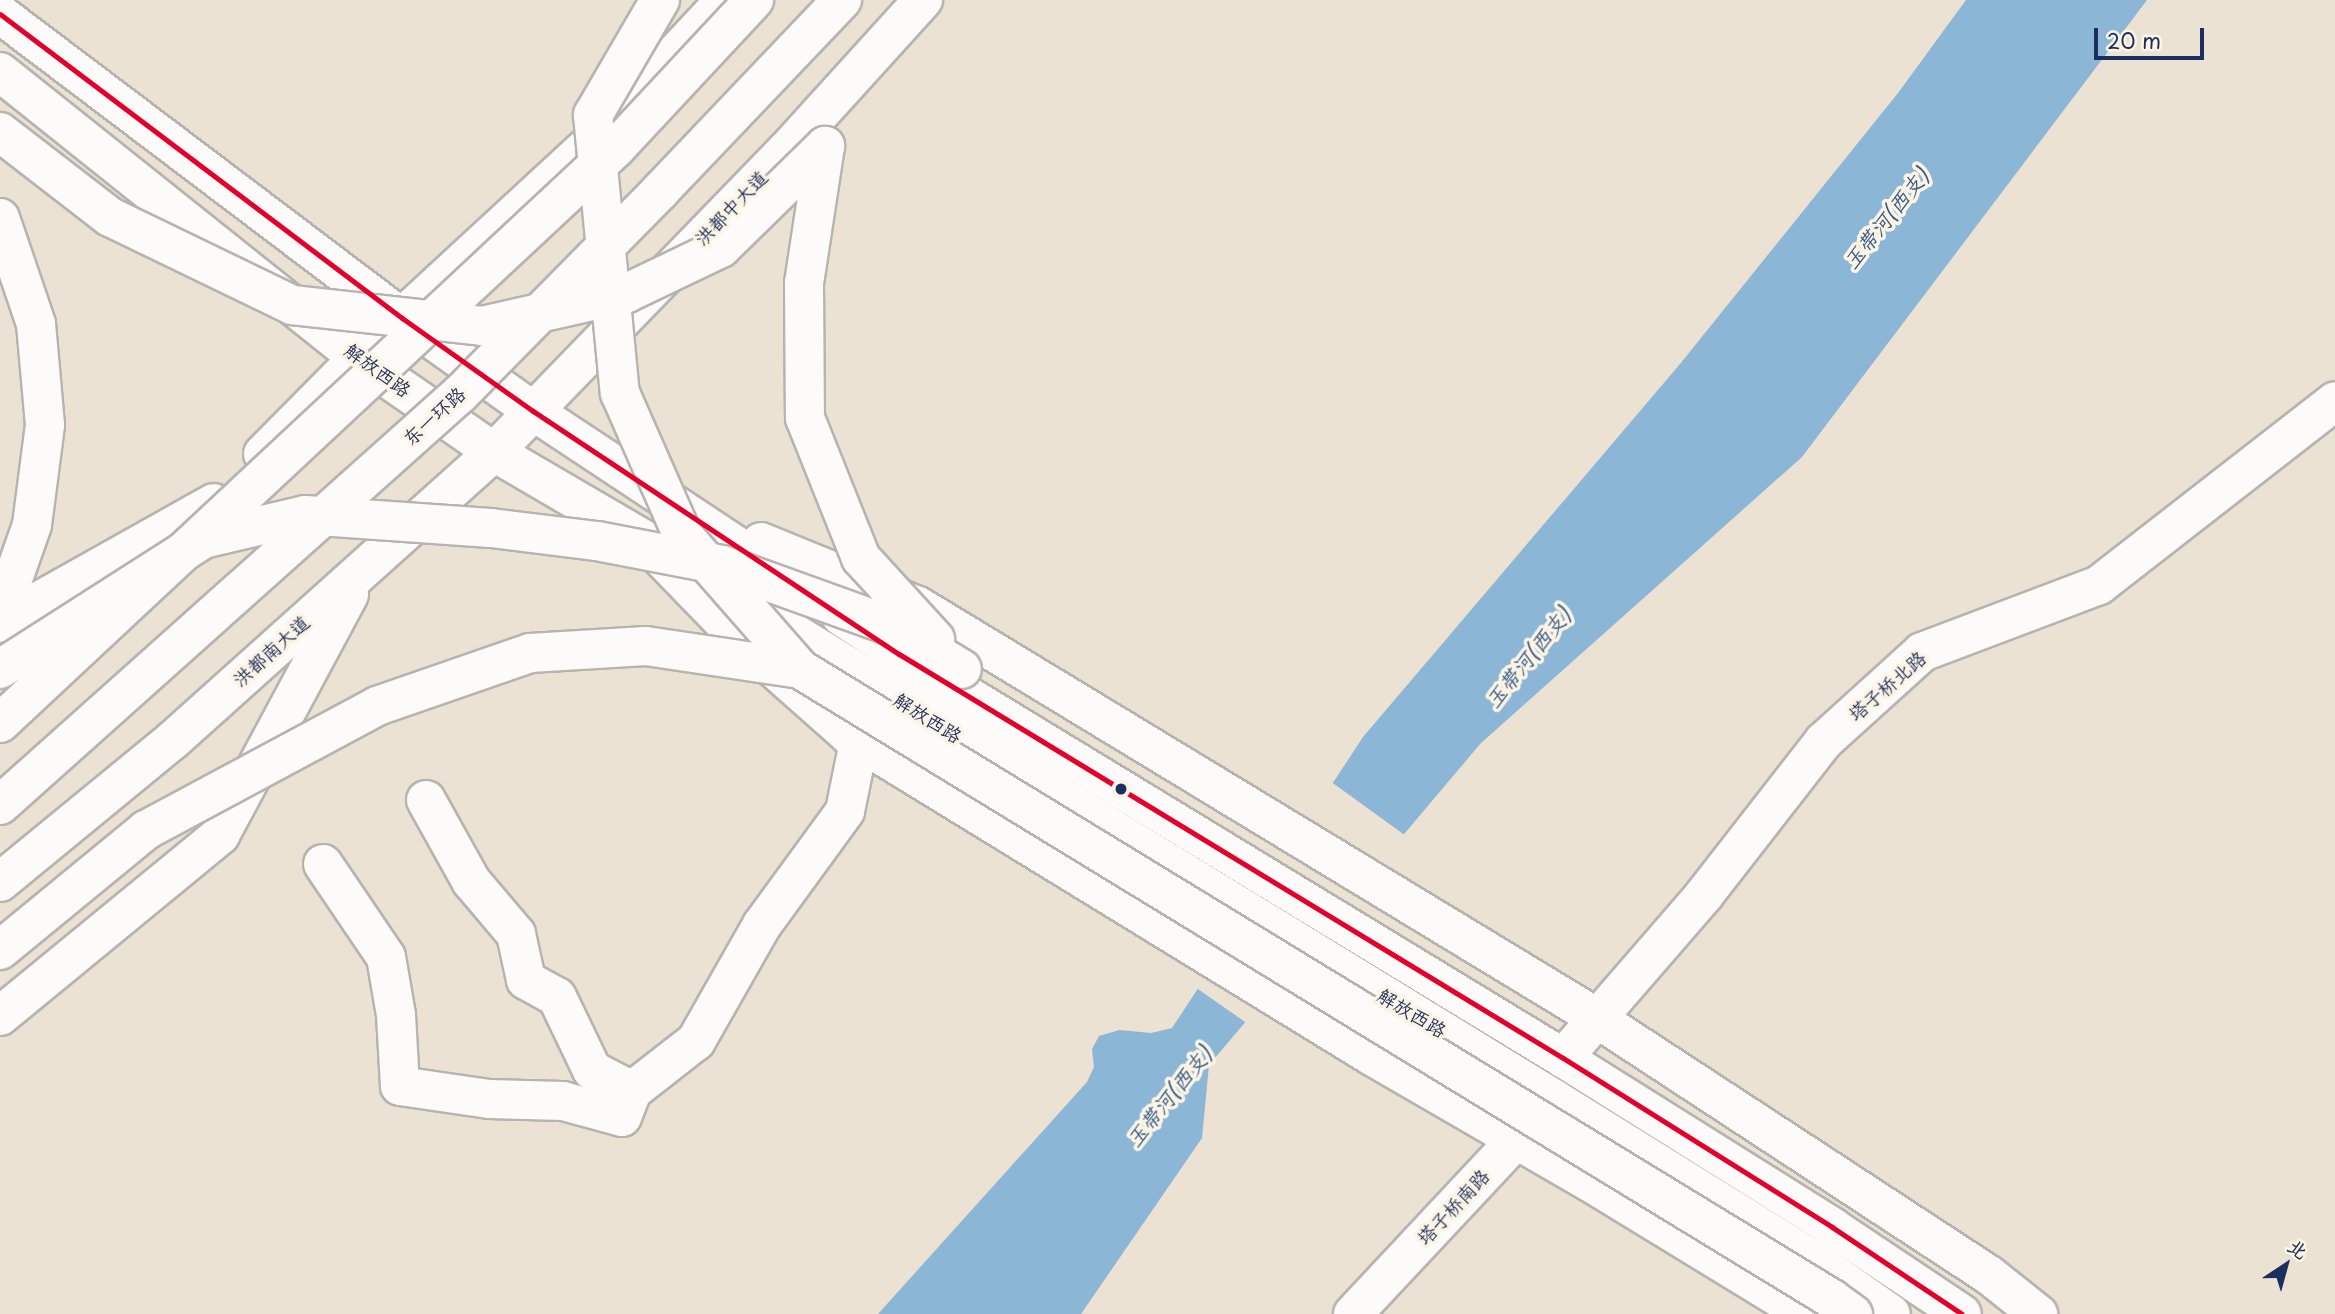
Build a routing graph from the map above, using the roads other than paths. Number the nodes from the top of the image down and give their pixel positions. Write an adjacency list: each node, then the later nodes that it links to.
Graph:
1 (660, 0): 24 (main road, bridge)
2 (725, 0): 12 (main road)
3 (754, 0): 27 (main road, bridge)
4 (842, 0): 30 (main road, 东一环路, bridge)
5 (923, 0): 15 (main road, 洪都中大道)
6 (952, 0): 10 (main road)
7 (0, 14): 12 (main road, 解放西路)
8 (0, 72): 13 (main road, 解放西路)
9 (0, 132): 10 (main road, bridge)
10 (825, 146): 25 (main road, bridge)
11 (0, 218): 21 (main road)
12 (402, 318): 13 (main road); 15 (main road, 解放西路)
13 (358, 358): 16 (main road, 解放西路); 17 (main road)
14 (2335, 401): 35 (main road, 塔子桥北路)
15 (533, 411): 16 (main road, 洪都南大道); 18 (main road, 解放西路)
16 (494, 452): 19 (main road, 解放西路); 20 (main road, 洪都南大道)
17 (214, 503): 22 (main road); 26 (main road)
18 (687, 513): 35 (main road, 解放西路); 35 (main road)
19 (642, 538): 28 (main road); 37 (main road, 解放西路)
20 (362, 570): 32 (main road, 洪都南大道); 34 (main road)
21 (0, 616)
22 (0, 623)
23 (0, 669): 25 (main road, bridge)
24 (800, 669): 33 (main road, bridge); 41 (main road, bridge)
25 (962, 669): 35 (main road)
26 (0, 698)
27 (0, 723)
28 (859, 742): 36 (main road); 38 (main road)
29 (426, 800): 36 (main road)
30 (0, 805)
31 (323, 864): 36 (main road)
32 (0, 882)
33 (0, 950)
34 (0, 1016)
35 (1578, 1040): 43 (main road, 解放西路); 44 (main road)
36 (632, 1091)
37 (1554, 1099): 38 (main road, 塔子桥南路); 42 (main road, 解放西路)
38 (1516, 1139): 39 (main road, 塔子桥南路); 40 (main road)
39 (1353, 1314)
40 (1806, 1314)
41 (1853, 1314)
42 (1891, 1314)
43 (1962, 1314)
44 (2038, 1314)

